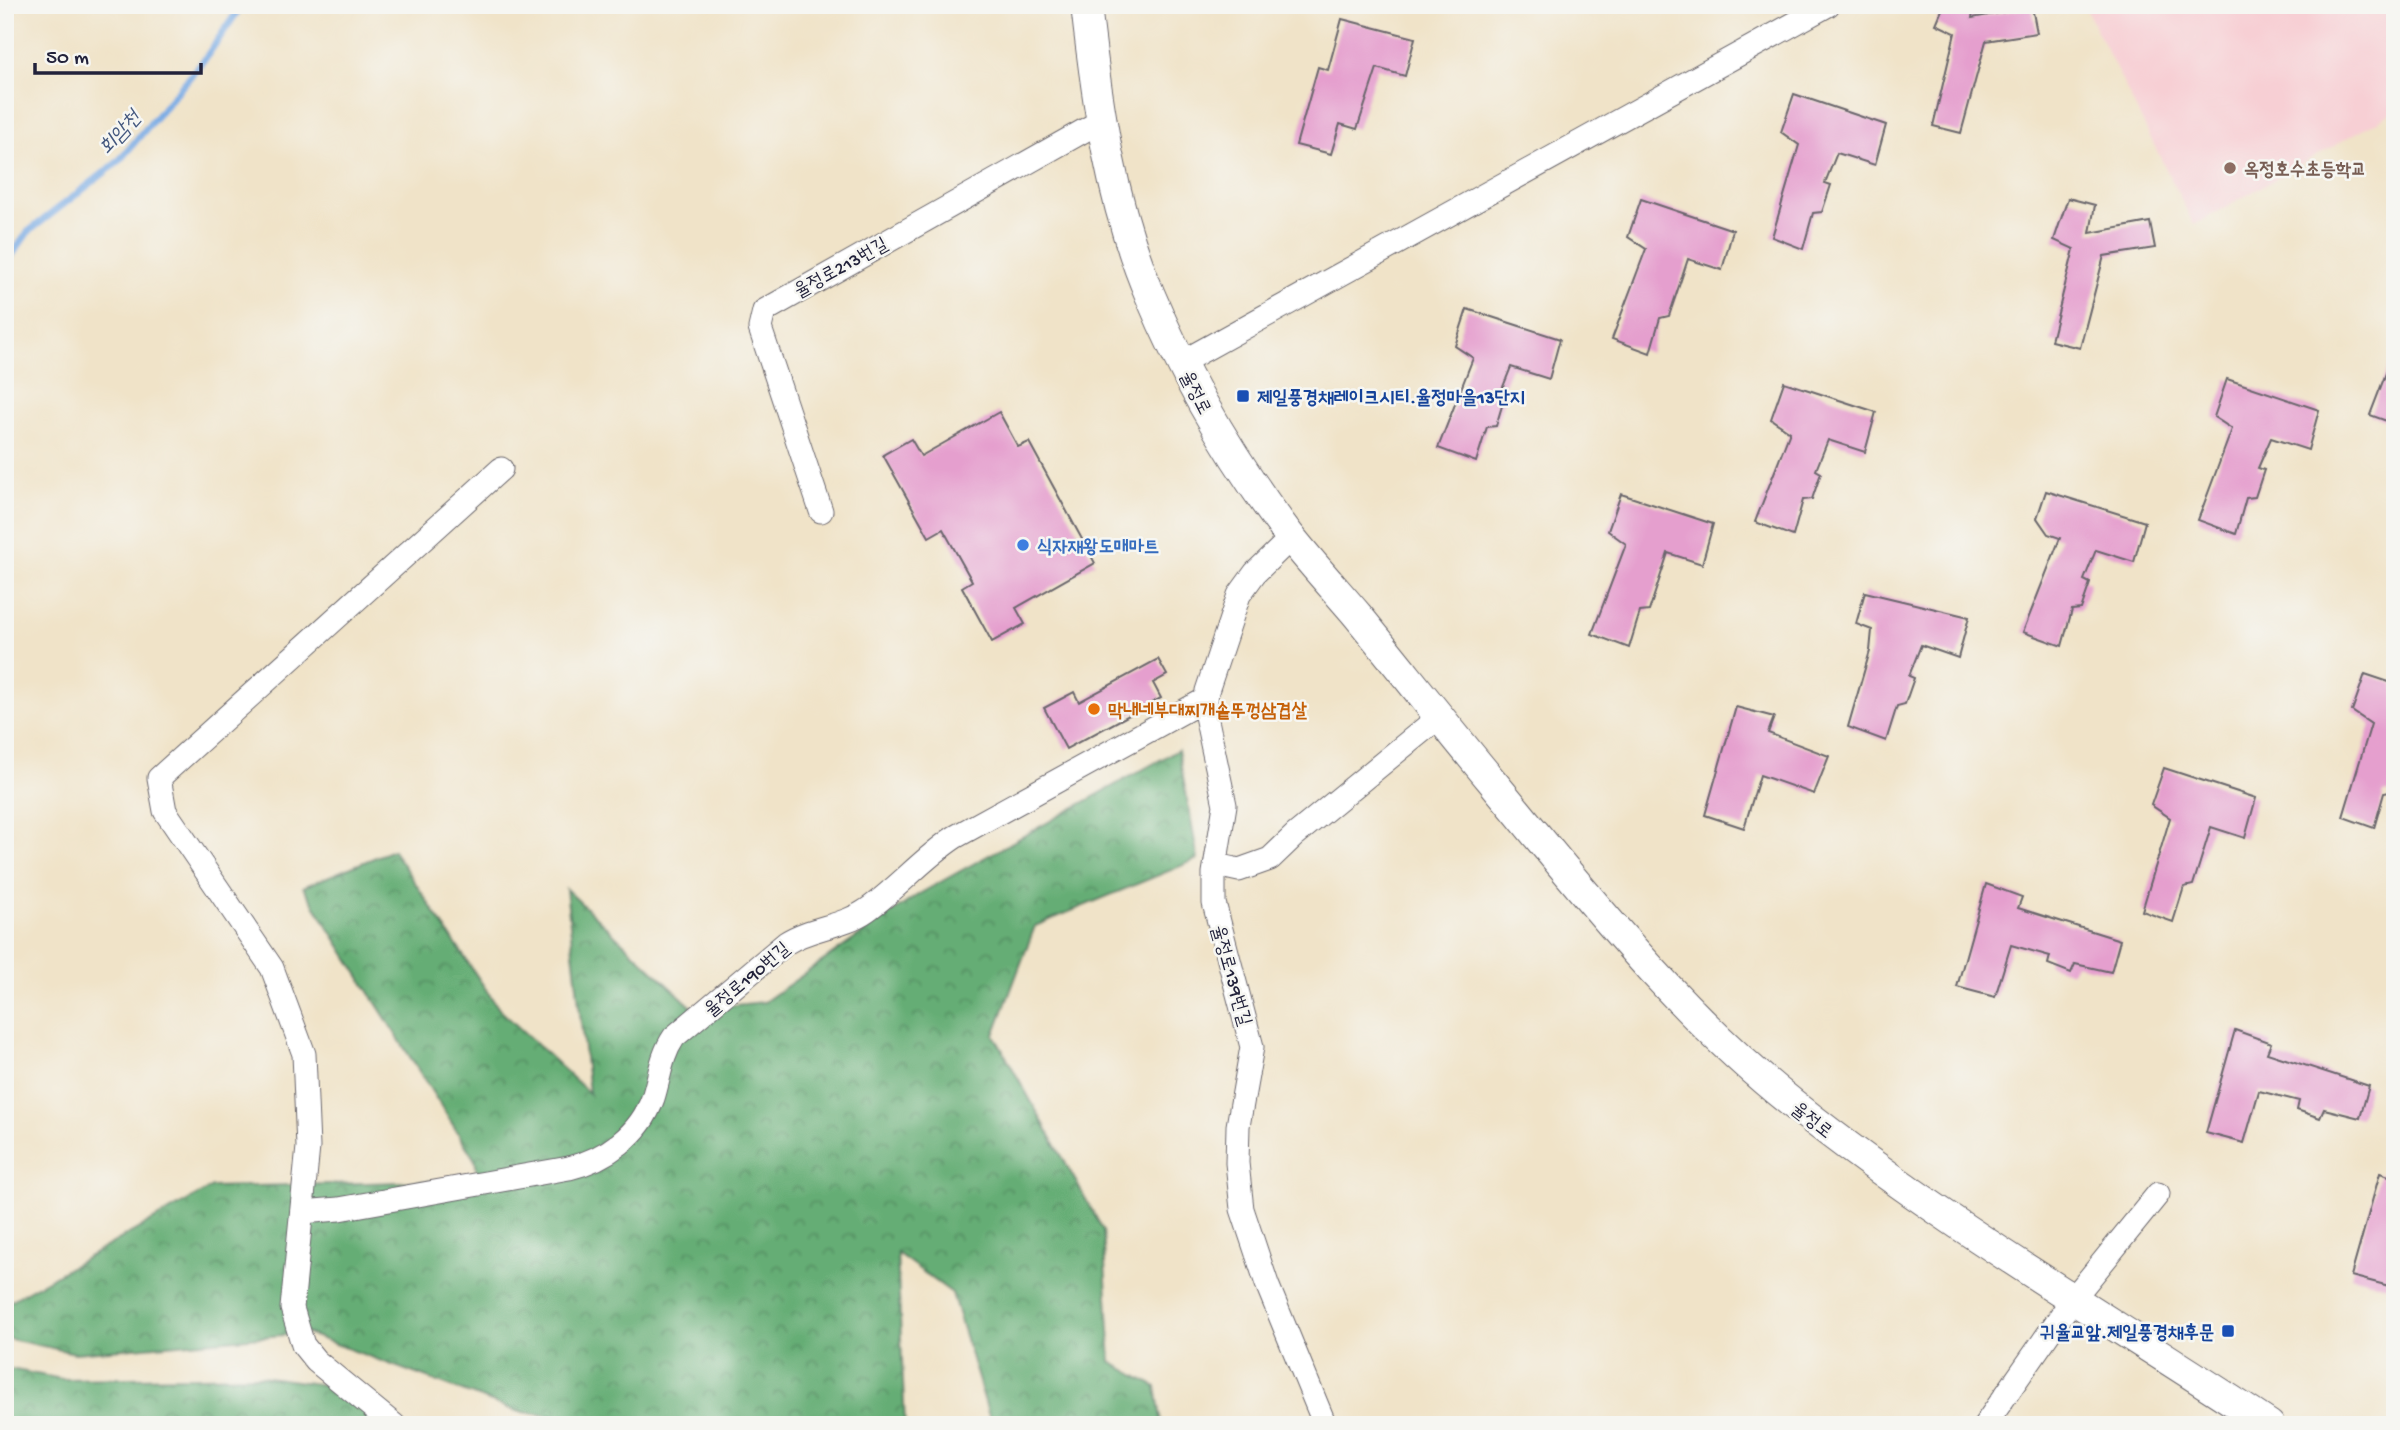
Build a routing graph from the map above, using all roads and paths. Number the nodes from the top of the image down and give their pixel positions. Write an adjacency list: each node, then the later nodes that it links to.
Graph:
1 (1086, 5): 3 (main road, 율정로)
2 (1828, 5): 4 (street)
3 (1101, 121): 4 (main road, 율정로); 6 (street, 율정로213번길)
4 (1182, 362): 7 (main road, 율정로)
5 (501, 469): 12 (street)
6 (821, 511)
7 (1291, 538): 8 (street, 율정로139번길); 9 (main road, 율정로)
8 (1206, 699): 10 (street, 율정로139번길); 12 (street, 율정로190번길)
9 (1438, 717): 10 (street); 13 (main road, 율정로)
10 (1216, 865): 15 (street, 율정로139번길)
11 (2158, 1194): 13 (street)
12 (302, 1212): 14 (street)
13 (2072, 1300): 16 (street); 17 (main road, 율정로)
14 (394, 1425)
15 (1325, 1425)
16 (1985, 1425)
17 (2269, 1425)

